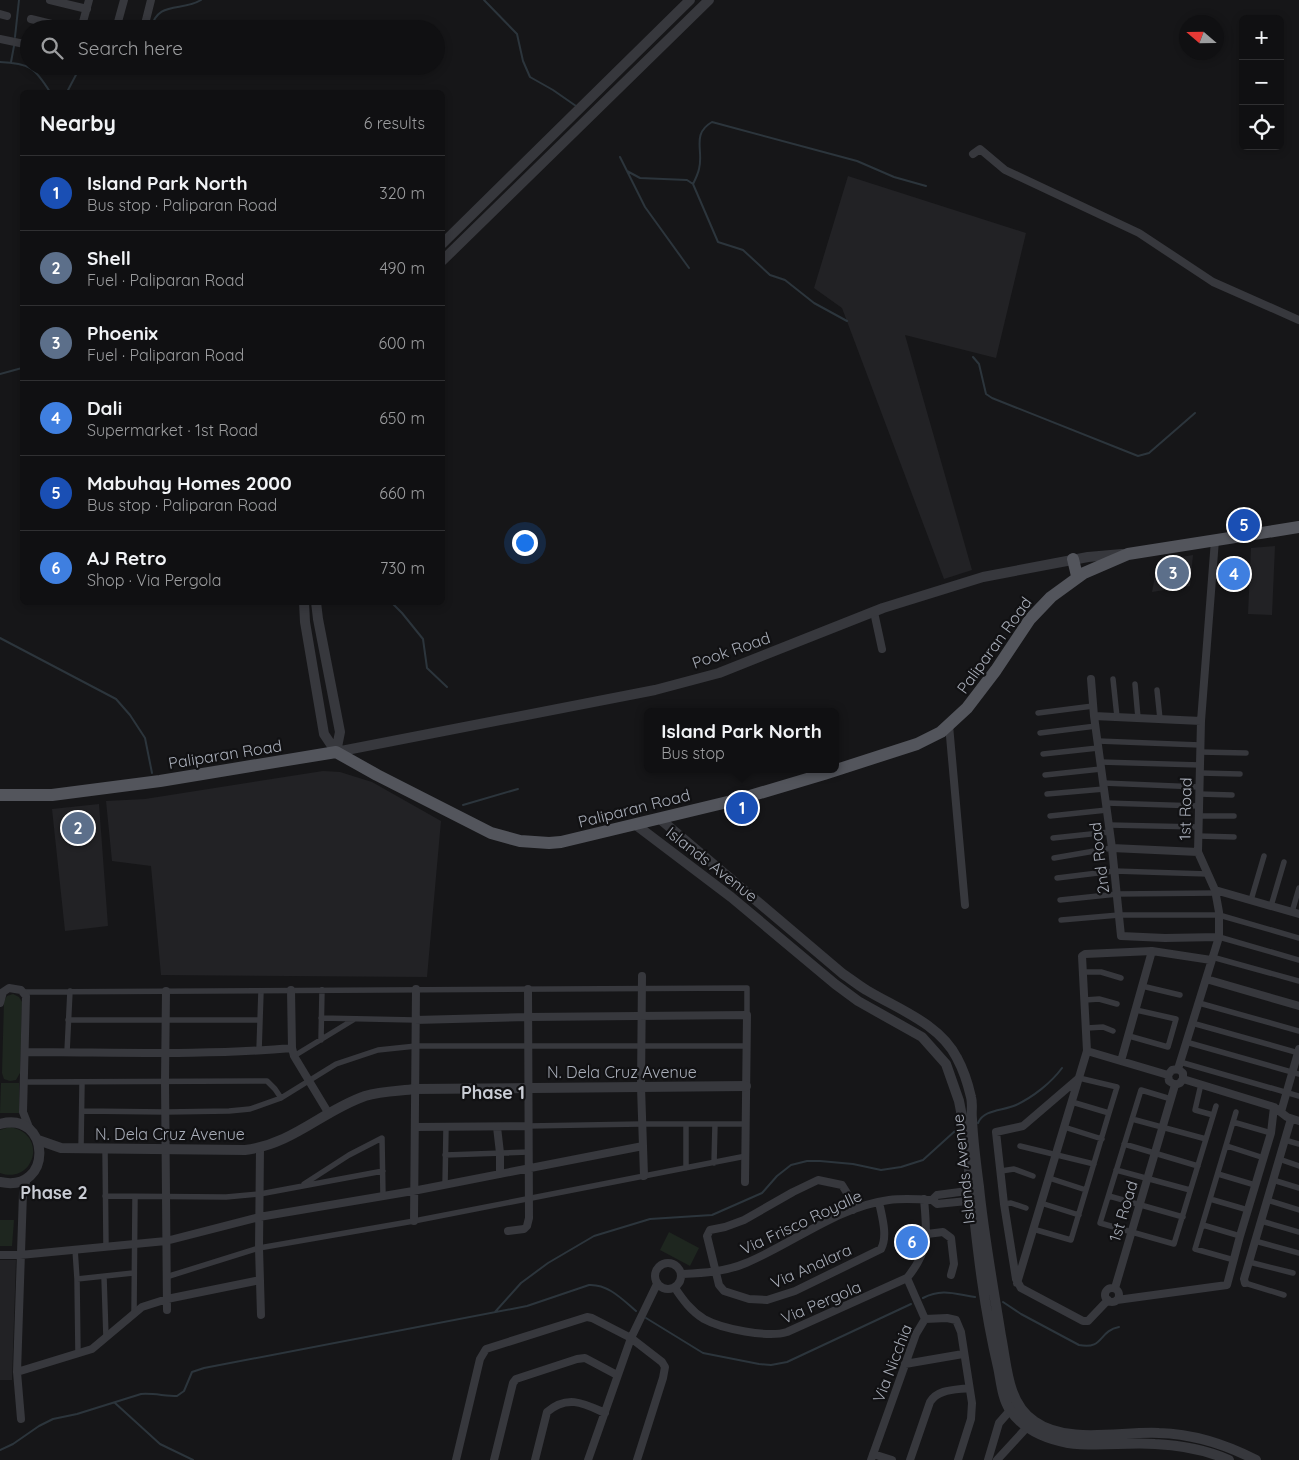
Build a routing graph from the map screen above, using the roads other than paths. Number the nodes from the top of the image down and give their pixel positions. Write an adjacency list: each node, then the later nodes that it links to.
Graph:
1 (50, 0): 7 (street)
2 (89, 0): 7 (street)
3 (124, 0): 9 (street)
4 (151, 0): 10 (street)
5 (690, 0): 14 (street)
6 (709, 0): 15 (street)
7 (87, 9): 8 (street)
8 (84, 20)
9 (118, 20)
10 (146, 20)
11 (0, 39): 12 (street)
12 (20, 43)
13 (973, 154): 16 (street)
14 (445, 241)
15 (445, 258)
16 (1299, 320)
17 (1299, 527): 18 (main road, Paliparan Road)
18 (1215, 540): 19 (main road, Paliparan Road); 38 (street, 1st Road)
19 (1128, 554): 20 (street, Pook Road); 21 (main road, Paliparan Road)
20 (1073, 559): 21 (main road); 24 (street, Pook Road)
21 (1077, 576): 39 (main road, Paliparan Road)
22 (304, 605): 26 (street)
23 (316, 605): 25 (street)
24 (874, 612): 27 (street); 44 (street, Pook Road)
25 (318, 619): 26 (street); 44 (street)
26 (305, 622): 44 (street)
27 (882, 649)
28 (1091, 679): 32 (street, 2nd Road)
29 (1113, 679): 35 (street)
30 (1135, 684): 36 (street)
31 (1157, 690): 37 (street)
32 (1093, 706): 33 (street); 34 (street, 2nd Road)
33 (1038, 713)
34 (1094, 716): 35 (street); 40 (street, 2nd Road)
35 (1117, 718): 36 (street)
36 (1138, 718): 37 (street)
37 (1160, 719): 38 (street)
38 (1201, 721): 43 (street, 1st Road)
39 (949, 726): 49 (main road, Paliparan Road); 84 (street)
40 (1096, 726): 41 (street); 42 (street, 2nd Road)
41 (1040, 733)
42 (1098, 745): 43 (street); 46 (street); 48 (street, 2nd Road)
43 (1200, 748): 45 (street); 47 (street, 1st Road)
44 (336, 752): 57 (main road, Paliparan Road); 65 (main road, Paliparan Road)
45 (1246, 753)
46 (1043, 754)
47 (1200, 764): 48 (street); 51 (street, 1st Road)
48 (1101, 765): 53 (street); 54 (street, 2nd Road)
49 (839, 768)
50 (824, 773): 64 (main road, Paliparan Road)
51 (1200, 773): 52 (street); 55 (street, 1st Road)
52 (1240, 774)
53 (1045, 775)
54 (1103, 786): 55 (street); 56 (street); 59 (street, 2nd Road)
55 (1199, 791): 58 (street); 60 (street, 1st Road)
56 (1047, 794)
57 (0, 795)
58 (1232, 795)
59 (1106, 806): 60 (street); 61 (street); 67 (street, 2nd Road)
60 (1199, 806): 62 (street, 1st Road)
61 (1050, 816)
62 (1199, 816): 63 (street); 66 (street, 1st Road)
63 (1234, 816)
64 (660, 819): 65 (main road, Paliparan Road); 240 (street, Islands Avenue)
65 (636, 825): 240 (street, Islands Avenue)
66 (1198, 827): 67 (street); 68 (street, 1st Road)
67 (1109, 828): 70 (street); 71 (street, 2nd Road)
68 (1198, 836): 69 (street); 72 (street, 1st Road)
69 (1234, 837)
70 (1052, 838)
71 (1112, 848): 72 (street); 74 (street); 76 (street, 2nd Road)
72 (1198, 852): 77 (street, 1st Road)
73 (1264, 856): 83 (street)
74 (1054, 858)
75 (1284, 862): 85 (street)
76 (1114, 871): 77 (street); 78 (street); 81 (street, 2nd Road)
77 (1208, 874): 80 (street, 1st Road)
78 (1057, 878)
79 (1299, 888): 86 (street)
80 (1216, 892): 81 (street); 83 (street); 88 (street, 1st Road)
81 (1117, 894): 82 (street); 87 (street, 2nd Road)
82 (1060, 900)
83 (1251, 900): 85 (street)
84 (965, 906)
85 (1271, 906): 86 (street)
86 (1295, 913)
87 (1119, 915): 88 (street); 89 (street); 90 (street, 2nd Road)
88 (1219, 915): 90 (street, 1st Road); 91 (street)
89 (1061, 920)
90 (1219, 937): 93 (street, 1st Road); 94 (street)
91 (1299, 938)
92 (1152, 951): 93 (street); 95 (street); 100 (street)
93 (1212, 958): 98 (street, 1st Road); 99 (street)
94 (1299, 960)
95 (1083, 972): 97 (street); 112 (street)
96 (642, 976): 101 (street)
97 (1121, 978)
98 (1206, 980): 114 (street, 1st Road); 116 (street)
99 (1299, 981)
100 (1142, 986): 111 (street); 117 (street)
101 (642, 988): 103 (street); 118 (street); 119 (street)
102 (416, 989): 103 (street); 105 (street); 125 (street)
103 (528, 989): 120 (street)
104 (291, 990): 105 (street); 108 (street); 143 (street)
105 (322, 990): 121 (street)
106 (70, 991): 107 (street); 110 (street); 122 (street)
107 (166, 991): 108 (street); 126 (street)
108 (261, 991): 123 (street)
109 (1, 992): 110 (street); 113 (street)
110 (24, 992): 140 (street)
111 (1180, 995)
112 (1085, 1000): 115 (street); 128 (street)
113 (0, 1003)
114 (1199, 1003): 127 (street, 1st Road); 130 (street)
115 (1117, 1004)
116 (1299, 1006)
117 (1136, 1010): 131 (street); 131 (street)
118 (641, 1015): 119 (street); 120 (street); 134 (street)
119 (747, 1015): 137 (street)
120 (528, 1016): 125 (street); 136 (street)
121 (321, 1018): 124 (street); 132 (street)
122 (68, 1020): 126 (street); 141 (street)
123 (260, 1020): 126 (street); 138 (street)
124 (353, 1020): 125 (street); 132 (street)
125 (415, 1020): 135 (street)
126 (166, 1021): 142 (street)
127 (1192, 1024): 133 (street, 1st Road); 144 (street)
128 (1087, 1028): 129 (street); 139 (street)
129 (1113, 1030)
130 (1299, 1032)
131 (1128, 1036): 145 (street)
132 (321, 1040): 143 (street)
133 (1186, 1042): 146 (street, 1st Road); 147 (street)
134 (641, 1045): 136 (street); 137 (street); 158 (street)
135 (416, 1046): 136 (street); 151 (street); 160 (street)
136 (528, 1046): 159 (street)
137 (747, 1046): 157 (street)
138 (259, 1051): 142 (street); 143 (street)
139 (1087, 1051): 145 (street); 149 (street)
140 (25, 1052): 141 (street); 153 (street)
141 (67, 1052): 142 (street)
142 (166, 1052): 152 (street)
143 (293, 1052): 151 (street)
144 (1299, 1052): 147 (street)
145 (1121, 1061): 148 (street)
146 (1179, 1066): 148 (street); 150 (street); 161 (street)
147 (1296, 1073): 161 (street)
148 (1168, 1075): 156 (street)
149 (1079, 1078): 165 (street); 171 (street); 221 (street)
150 (1183, 1079): 155 (street); 156 (street)
151 (309, 1080): 163 (street); 172 (street)
152 (165, 1081): 154 (street); 163 (street); 169 (street)
153 (24, 1082): 154 (street); 188 (street)
154 (82, 1082): 168 (street)
155 (1201, 1084): 167 (street); 173 (street)
156 (1175, 1085): 164 (street, 1st Road)
157 (746, 1086): 158 (street, N. Dela Cruz Avenue); 181 (street)
158 (641, 1087): 159 (street, N. Dela Cruz Avenue); 178 (street)
159 (529, 1088): 160 (street, N. Dela Cruz Avenue); 182 (street)
160 (415, 1089): 172 (street, N. Dela Cruz Avenue); 183 (street)
161 (1286, 1093): 162 (street); 167 (street)
162 (1299, 1096)
163 (281, 1098): 169 (street)
164 (1171, 1099): 174 (street); 187 (street, 1st Road)
165 (1072, 1102): 171 (street); 185 (street)
166 (1216, 1106): 173 (street)
167 (1277, 1110): 175 (street); 189 (street)
168 (82, 1111): 169 (street); 200 (street)
169 (166, 1112): 203 (street)
170 (1236, 1112): 176 (street)
171 (1109, 1113): 190 (street)
172 (329, 1114): 201 (street, N. Dela Cruz Avenue)
173 (1213, 1115): 191 (street)
174 (1132, 1120): 187 (street); 194 (street)
175 (1295, 1120): 193 (street)
176 (1233, 1122): 189 (street); 198 (street)
177 (0, 1124): 188 (street)
178 (641, 1124): 179 (street); 182 (street); 196 (street)
179 (686, 1124): 180 (street); 217 (street)
180 (716, 1124): 181 (street); 213 (street)
181 (746, 1124): 209 (street)
182 (528, 1126): 184 (street); 204 (street)
183 (416, 1127): 186 (street); 238 (street)
184 (497, 1127): 186 (street); 205 (street)
185 (1064, 1127): 190 (street); 206 (street)
186 (446, 1128): 208 (street)
187 (1162, 1128): 191 (street); 207 (street, 1st Road)
188 (30, 1130): 192 (street)
189 (1272, 1133): 211 (street)
190 (1102, 1139): 214 (street)
191 (1206, 1139): 215 (street)
192 (38, 1140): 199 (street, N. Dela Cruz Avenue); 210 (street)
193 (1285, 1140): 195 (street); 212 (street)
194 (1124, 1144): 207 (street); 219 (street)
195 (1299, 1144)
196 (643, 1146): 218 (street); 224 (street)
197 (1020, 1146): 206 (street)
198 (1227, 1146): 211 (street); 223 (street)
199 (61, 1148): 200 (street, N. Dela Cruz Avenue); 210 (street, N. Dela Cruz Avenue)
200 (81, 1148): 202 (street, N. Dela Cruz Avenue)
201 (260, 1148): 203 (street, N. Dela Cruz Avenue); 239 (street)
202 (105, 1149): 203 (street, N. Dela Cruz Avenue); 241 (street)
203 (166, 1149): 245 (street)
204 (528, 1152): 205 (street); 218 (street)
205 (500, 1153): 208 (street); 222 (street)
206 (1056, 1154): 214 (street); 227 (street)
207 (1154, 1154): 215 (street); 228 (street, 1st Road)
208 (445, 1156): 232 (street)
209 (746, 1156): 213 (street); 231 (street)
210 (40, 1158): 226 (street)
211 (1264, 1158): 233 (street)
212 (1279, 1160): 216 (street); 229 (street)
213 (714, 1162): 217 (street)
214 (1094, 1164): 236 (street)
215 (1198, 1166): 237 (street)
216 (1299, 1166)
217 (686, 1168): 224 (street)
218 (528, 1169): 222 (street); 246 (street)
219 (1116, 1170): 228 (street); 243 (street)
220 (383, 1171): 234 (street); 234 (street); 242 (street)
221 (1001, 1171): 225 (street); 252 (street)
222 (500, 1174): 232 (street)
223 (1218, 1174): 233 (street); 247 (street)
224 (644, 1176): 246 (street)
225 (1033, 1176)
226 (27, 1178): 230 (street); 278 (street)
227 (1049, 1178): 236 (street); 251 (street)
228 (1147, 1179): 237 (street); 253 (street, 1st Road)
229 (1273, 1180): 235 (street); 249 (street)
230 (0, 1182)
231 (745, 1182)
232 (445, 1185): 238 (street)
233 (1255, 1185): 256 (street)
234 (302, 1186): 239 (street)
235 (1299, 1188)
236 (1086, 1190): 258 (street)
237 (1190, 1190): 260 (street)
238 (413, 1191): 242 (street); 261 (street)
239 (260, 1194): 245 (street); 259 (street)
240 (976, 1195): 248 (street, Via Frisco Royalle); 312 (street, Islands Avenue)
241 (105, 1196): 244 (street); 273 (street)
242 (383, 1196): 259 (street)
243 (1109, 1196): 253 (street); 266 (street)
244 (135, 1197): 245 (street); 272 (street)
245 (166, 1197): 270 (street)
246 (528, 1199): 261 (street); 265 (street)
247 (1210, 1199): 256 (street); 263 (street)
248 (928, 1200): 250 (street, Via Frisco Royalle); 268 (street)
249 (1267, 1200): 257 (street); 262 (street)
250 (879, 1202): 255 (street, Via Frisco Royalle); 281 (street, Via Analara)
251 (1041, 1203): 258 (street); 264 (street)
252 (1004, 1204): 254 (street); 291 (street)
253 (1139, 1205): 260 (street); 266 (street, 1st Road)
254 (1026, 1208)
255 (853, 1210): 281 (street, Via Frisco Royalle); 281 (street)
256 (1248, 1210): 269 (street)
257 (1299, 1210)
258 (1079, 1215): 264 (street)
259 (259, 1217): 270 (street); 274 (street)
260 (1182, 1217): 266 (street)
261 (414, 1221): 274 (street)
262 (1261, 1221): 267 (street); 271 (street)
263 (1203, 1225): 269 (street); 279 (street)
264 (1033, 1229): 291 (street)
265 (508, 1231)
266 (1131, 1232): 295 (street, 1st Road)
267 (1299, 1232)
268 (927, 1234): 285 (street); 288 (street)
269 (1240, 1236): 279 (street)
270 (166, 1241): 272 (street); 287 (street)
271 (1255, 1241): 276 (street); 280 (street)
272 (134, 1243): 273 (street); 282 (street)
273 (106, 1246): 275 (street)
274 (259, 1248): 287 (street); 290 (street)
275 (75, 1249): 278 (street); 289 (street)
276 (1299, 1253)
277 (0, 1255): 278 (street)
278 (20, 1255): 309 (street)
279 (1234, 1260): 299 (street)
280 (1249, 1262): 283 (street); 292 (street)
281 (716, 1272): 284 (street, Via Frisco Royalle)
282 (133, 1273): 286 (street); 301 (street)
283 (1293, 1273)
284 (682, 1274): 293 (street); 294 (street)
285 (951, 1275)
286 (104, 1277): 289 (street); 304 (street)
287 (166, 1278): 297 (street)
288 (907, 1278): 294 (street, Via Pergola); 303 (street, Via Nicchia)
289 (77, 1279): 306 (street)
290 (260, 1280): 297 (street); 302 (street)
291 (1017, 1283): 298 (street)
292 (1245, 1283): 296 (street)
293 (658, 1284): 294 (street); 305 (street)
294 (675, 1288)
295 (1115, 1288): 298 (street); 299 (street)
296 (1284, 1294)
297 (166, 1300): 300 (street); 301 (street)
298 (1108, 1300): 299 (street)
299 (1117, 1300)
300 (167, 1310)
301 (134, 1313): 304 (street)
302 (262, 1314)
303 (925, 1319): 307 (street); 308 (street, Via Nicchia)
304 (106, 1338): 306 (street)
305 (631, 1338): 310 (street); 319 (street); 323 (street)
306 (78, 1353): 309 (street)
307 (963, 1354): 308 (street); 311 (street)
308 (905, 1364): 316 (street, Via Nicchia)
309 (17, 1372): 314 (street)
310 (617, 1375): 313 (street); 320 (street)
311 (969, 1388): 325 (street); 326 (street)
312 (1014, 1407): 315 (street, Islands Avenue); 317 (street)
313 (605, 1413): 321 (street); 322 (street)
314 (21, 1419)
315 (1030, 1424): 318 (street); 327 (street, Islands Avenue); 328 (street, Islands Avenue)
316 (872, 1457): 324 (street)
317 (988, 1458): 318 (street)
318 (997, 1459)
319 (456, 1460)
320 (494, 1460)
321 (535, 1460)
322 (588, 1460)
323 (636, 1460)
324 (892, 1460)
325 (910, 1460)
326 (958, 1460)
327 (1229, 1460)
328 (1256, 1460)

